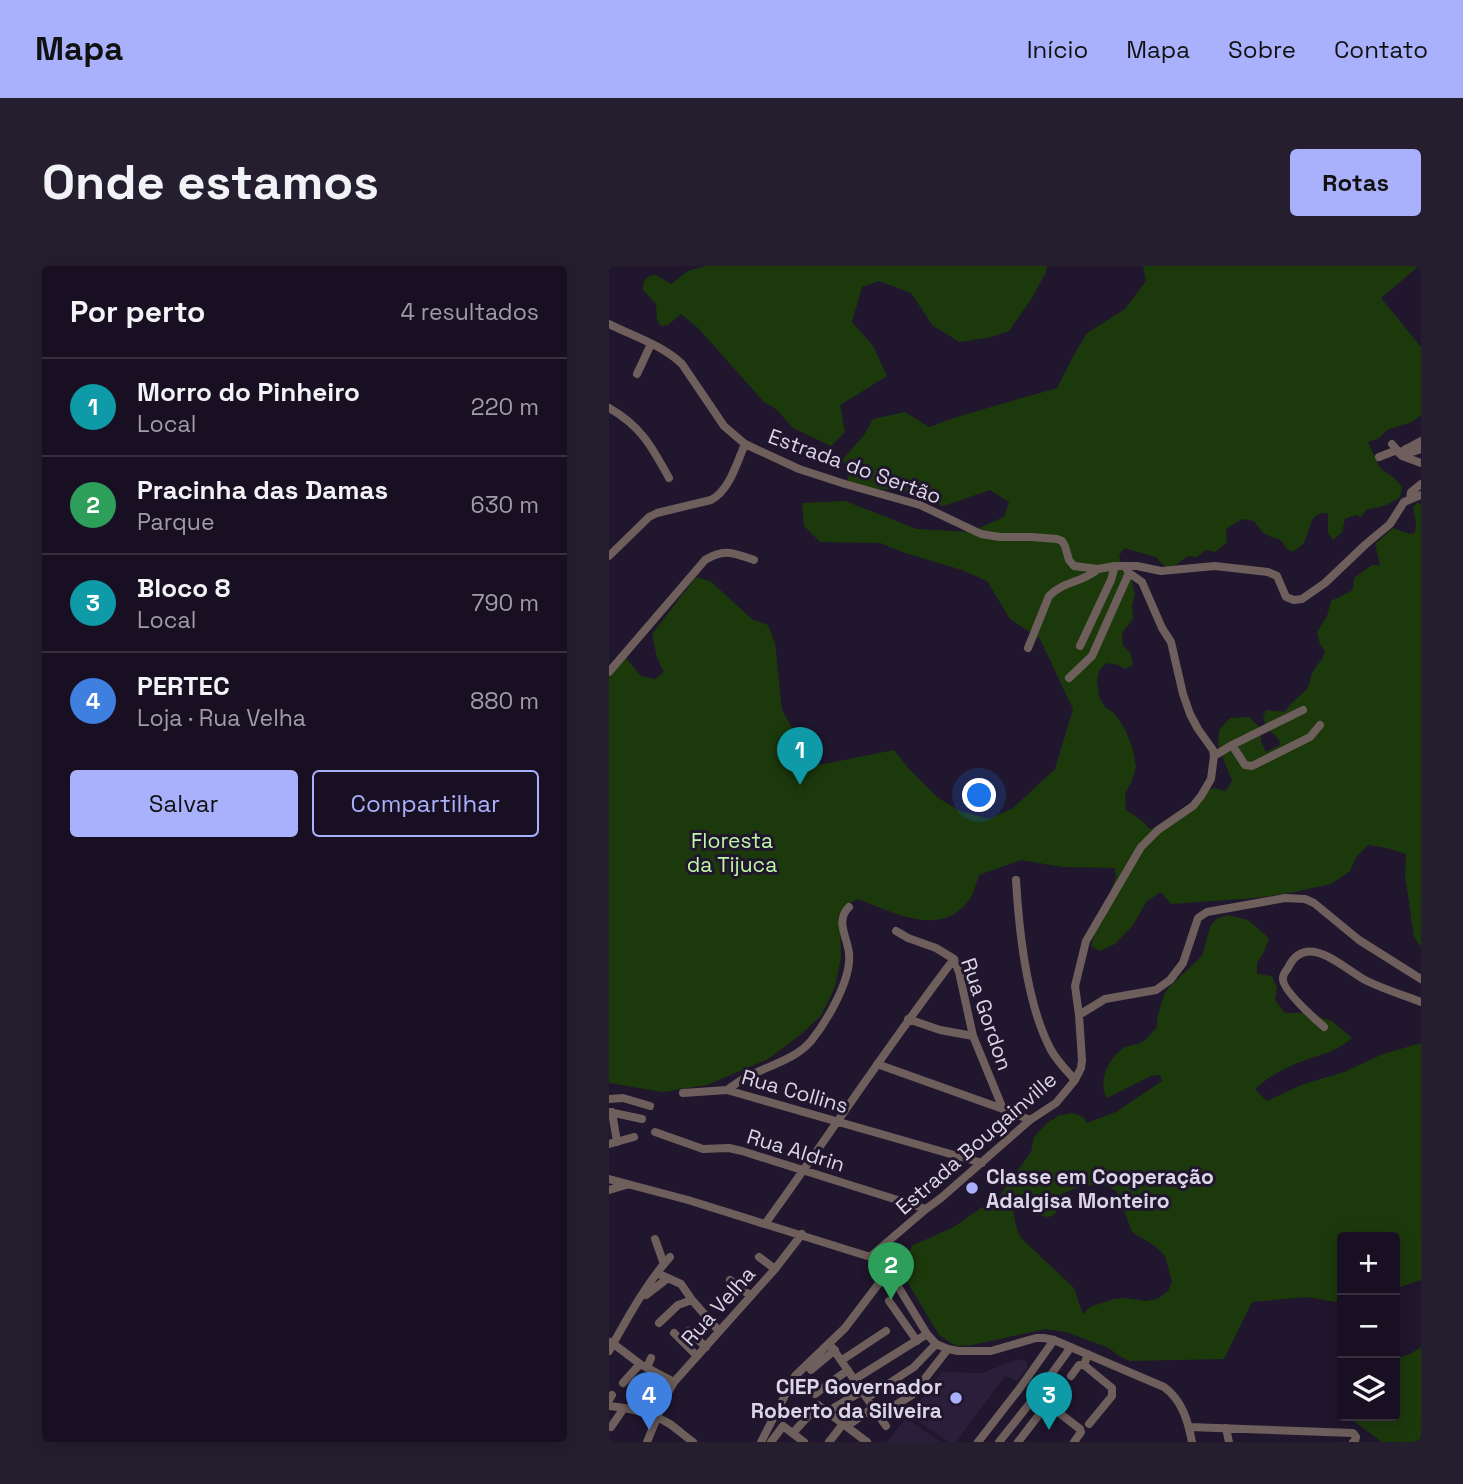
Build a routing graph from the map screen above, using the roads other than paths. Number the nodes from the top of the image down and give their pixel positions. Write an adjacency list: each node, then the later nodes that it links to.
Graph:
1 (609, 324): 2 (street)
2 (651, 344): 3 (street); 6 (street)
3 (637, 374)
4 (609, 408): 11 (street)
5 (1421, 441): 7 (street)
6 (745, 444): 15 (street); 18 (street, Estrada do Sertão)
7 (1398, 449): 8 (street); 9 (street); 10 (street)
8 (1421, 449)
9 (1379, 457)
10 (1421, 463)
11 (669, 478)
12 (1421, 484): 14 (street)
13 (1421, 495): 14 (street)
14 (1410, 499): 17 (street)
15 (609, 556)
16 (754, 560): 21 (street)
17 (1123, 568): 18 (street); 19 (street); 22 (street); 26 (street)
18 (1098, 569): 20 (street)
19 (1080, 646)
20 (1028, 648)
21 (609, 672)
22 (1069, 678)
23 (1303, 710): 25 (street)
24 (1320, 725): 25 (street)
25 (1232, 745): 26 (street)
26 (1215, 756): 33 (street, Estrada Bougainville)
27 (1016, 880): 38 (street)
28 (849, 907): 39 (street, Rua Collins)
29 (897, 931): 30 (street, Rua Gordon)
30 (954, 959): 34 (street); 36 (street, Rua Gordon)
31 (1421, 979): 33 (street)
32 (1421, 1002): 35 (street)
33 (1079, 1015): 38 (street, Estrada Bougainville)
34 (908, 1019): 36 (street); 37 (street)
35 (1324, 1027)
36 (973, 1036): 43 (street, Rua Gordon)
37 (877, 1064): 43 (street); 47 (street)
38 (1075, 1080): 46 (street, Estrada Bougainville)
39 (727, 1090): 40 (street); 47 (street, Rua Collins)
40 (683, 1093)
41 (609, 1098): 42 (street)
42 (650, 1106)
43 (1003, 1109): 46 (street)
44 (610, 1112): 45 (street); 50 (street)
45 (642, 1119)
46 (1030, 1120): 51 (street, Estrada Bougainville)
47 (838, 1121): 51 (street, Rua Collins); 52 (street)
48 (655, 1132): 52 (street, Rua Aldrin)
49 (634, 1137): 50 (street)
50 (613, 1143)
51 (982, 1163): 56 (street, Estrada Bougainville)
52 (804, 1170): 56 (street, Rua Aldrin); 57 (street)
53 (609, 1179): 54 (street)
54 (628, 1185): 55 (street); 57 (street)
55 (609, 1191)
56 (926, 1209): 60 (street, Estrada Bougainville)
57 (765, 1224): 58 (street)
58 (802, 1234): 60 (street); 62 (street, Rua Velha)
59 (655, 1239): 64 (street)
60 (870, 1256): 63 (street)
61 (759, 1257): 62 (street)
62 (775, 1269): 67 (street, Rua Velha)
63 (889, 1270): 76 (street); 82 (street)
64 (657, 1273): 65 (street); 69 (street)
65 (668, 1278): 68 (street); 69 (street)
66 (730, 1280): 67 (street)
67 (751, 1296): 73 (street, Rua Velha)
68 (692, 1300): 71 (street); 73 (street)
69 (638, 1301): 80 (street)
70 (889, 1301): 78 (street)
71 (659, 1323)
72 (688, 1331): 81 (street)
73 (719, 1331): 81 (street, Rua Velha)
74 (886, 1331): 88 (street)
75 (674, 1333): 86 (street)
76 (927, 1334): 78 (street); 79 (street)
77 (1054, 1340): 83 (street); 84 (street); 93 (street)
78 (917, 1342): 95 (street)
79 (936, 1343): 84 (street); 101 (street)
80 (610, 1345): 90 (street)
81 (706, 1347): 86 (street, Rua Velha)
82 (832, 1347): 88 (street); 91 (street); 118 (street)
83 (1071, 1347): 85 (street); 96 (street)
84 (948, 1349): 107 (street)
85 (1088, 1354): 89 (street); 113 (street)
86 (697, 1356): 97 (street, Rua Velha)
87 (651, 1358): 90 (street)
88 (842, 1360): 92 (street)
89 (1084, 1365): 94 (street); 110 (street)
90 (643, 1366): 97 (street); 98 (street)
91 (811, 1370)
92 (848, 1370): 95 (street); 100 (street)
93 (1033, 1370): 96 (street); 99 (street)
94 (1071, 1376)
95 (855, 1380): 101 (street)
96 (1046, 1381): 102 (street)
97 (674, 1382): 108 (street, Rua Velha)
98 (623, 1383)
99 (1020, 1388): 102 (street); 123 (street)
100 (815, 1394)
101 (865, 1394): 104 (street); 106 (street)
102 (1034, 1398): 124 (street)
103 (609, 1406): 105 (street)
104 (874, 1407): 107 (street); 109 (street)
105 (624, 1408): 108 (street); 112 (street)
106 (832, 1409)
107 (879, 1415): 111 (street)
108 (657, 1418): 116 (street, Rua Velha); 117 (street)
109 (847, 1424): 115 (street); 121 (street); 122 (street)
110 (1089, 1424)
111 (886, 1426)
112 (611, 1427)
113 (1189, 1427): 114 (street); 127 (street)
114 (1226, 1428): 128 (street); 129 (street)
115 (793, 1433): 119 (street); 120 (street)
116 (647, 1442)
117 (693, 1442)
118 (761, 1442)
119 (771, 1442)
120 (804, 1442)
121 (829, 1442)
122 (867, 1442)
123 (978, 1442)
124 (999, 1442)
125 (1018, 1442): 126 (street)
126 (1074, 1442)
127 (1192, 1442)
128 (1229, 1442)
129 (1353, 1442)

